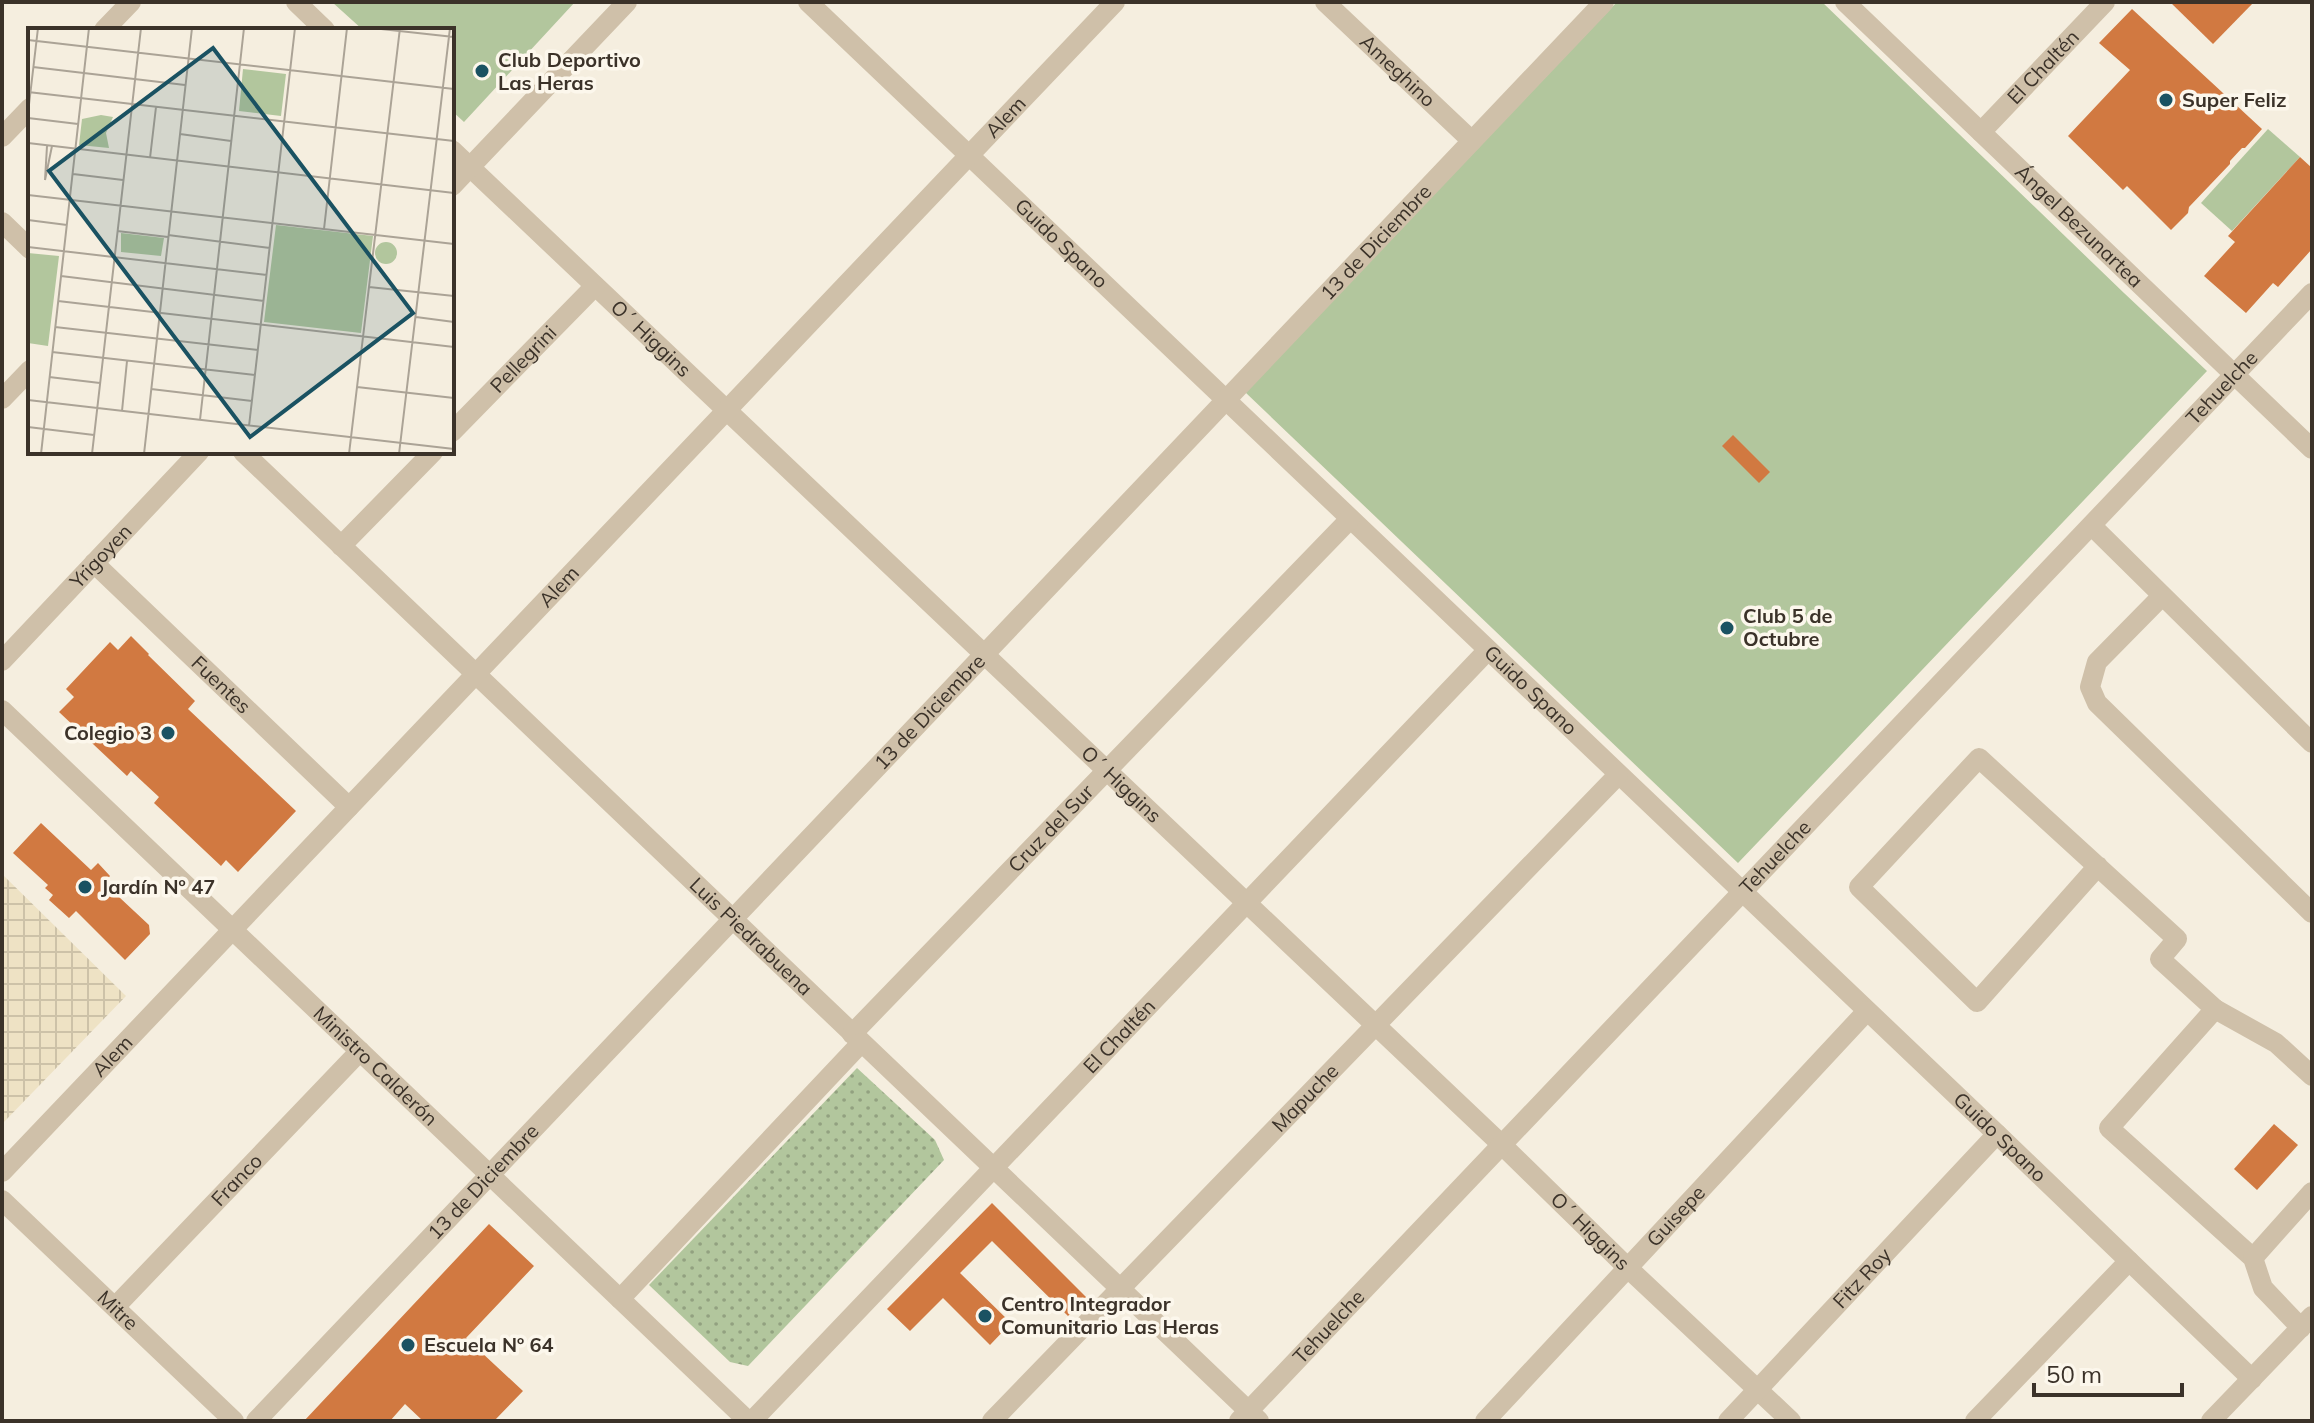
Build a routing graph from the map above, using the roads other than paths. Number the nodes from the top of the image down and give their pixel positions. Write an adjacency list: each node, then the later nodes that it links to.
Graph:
1 (131, 2): 10 (street)
2 (296, 2): 11 (street)
3 (627, 2): 18 (street)
4 (808, 2): 17 (street, Guido Spano)
5 (1115, 2): 17 (street, Alem)
6 (1325, 2): 15 (street, Ameghino)
7 (1604, 2): 15 (street, 13 de Diciembre)
8 (1845, 2): 13 (street, Ángel Bezunartea)
9 (2105, 2): 13 (street, El Chaltén)
10 (106, 28)
11 (323, 28)
12 (28, 110): 14 (street)
13 (1981, 132): 25 (street, Ángel Bezunartea)
14 (2, 137)
15 (1472, 141): 27 (street, 13 de Diciembre)
16 (454, 152): 18 (street, O´ Higgins)
17 (969, 156): 27 (street, Guido Spano); 28 (street, Alem)
18 (470, 167): 19 (street); 22 (street, O´ Higgins)
19 (454, 184)
20 (2, 222): 21 (street)
21 (28, 247)
22 (595, 286): 28 (street, O´ Higgins); 29 (street, Pellegrini)
23 (2312, 293): 25 (street, Tehuelche)
24 (28, 372): 26 (street)
25 (2235, 375): 30 (street, Ángel Bezunartea); 35 (street, Tehuelche)
26 (2, 399)
27 (1225, 400): 34 (street, Guido Spano); 40 (street, 13 de Diciembre)
28 (727, 410): 40 (street, O´ Higgins); 42 (street, Alem)
29 (454, 430)
30 (2312, 449)
31 (197, 454): 37 (street, Yrigoyen)
32 (245, 454): 36 (street, Luis Piedrabuena)
33 (431, 454): 36 (street)
34 (1350, 519): 39 (street, Guido Spano); 45 (street, Cruz del Sur)
35 (2092, 526): 38 (street); 49 (street, Tehuelche)
36 (341, 546): 42 (street, Luis Piedrabuena)
37 (94, 563): 41 (street, Yrigoyen); 47 (street, Fuentes)
38 (2162, 596): 44 (street); 51 (street)
39 (1488, 650): 46 (street, Guido Spano); 50 (street, El Chaltén)
40 (984, 654): 45 (street, O´ Higgins); 52 (street, 13 de Diciembre)
41 (2, 661)
42 (475, 674): 47 (street, Alem); 52 (street, Luis Piedrabuena)
43 (2, 710): 53 (street, Ministro Calderón)
44 (2312, 743)
45 (1107, 770): 50 (street, O´ Higgins); 57 (street, Cruz del Sur)
46 (1618, 775): 49 (street, Guido Spano); 56 (street, Mapuche)
47 (349, 807): 53 (street, Alem)
48 (2098, 866): 48 (street); 54 (street)
49 (1743, 894): 55 (street, Guido Spano); 61 (street, Tehuelche)
50 (1246, 902): 56 (street, O´ Higgins); 62 (street, El Chaltén)
51 (2312, 913)
52 (732, 919): 57 (street, Luis Piedrabuena); 64 (street, 13 de Diciembre)
53 (232, 930): 58 (street, Ministro Calderón); 63 (street, Alem)
54 (2215, 1009): 59 (street); 67 (street)
55 (1867, 1011): 60 (street, Guido Spano); 69 (street, Guisepe)
56 (1376, 1025): 61 (street, O´ Higgins); 70 (street, Mapuche)
57 (857, 1038): 62 (street, Luis Piedrabuena); 71 (street, Cruz del Sur)
58 (360, 1051): 64 (street, Ministro Calderón); 72 (street, Franco)
59 (2312, 1076)
60 (1997, 1134): 68 (street, Guido Spano); 75 (street, Fitz Roy)
61 (1501, 1144): 69 (street, O´ Higgins); 76 (street, Tehuelche)
62 (993, 1169): 70 (street, Luis Piedrabuena); 79 (street, El Chaltén)
63 (2, 1172)
64 (489, 1175): 71 (street, Ministro Calderón); 78 (street, 13 de Diciembre)
65 (2312, 1192): 67 (street)
66 (2, 1200): 72 (street, Mitre)
67 (2253, 1258): 73 (street)
68 (2129, 1261): 74 (street, Guido Spano); 84 (street)
69 (1629, 1269): 75 (street, O´ Higgins); 81 (street, Guisepe)
70 (1121, 1288): 76 (street, Luis Piedrabuena); 80 (street, Mapuche)
71 (620, 1299): 79 (street, Ministro Calderón)
72 (115, 1307): 77 (street, Mitre)
73 (2306, 1322): 74 (street)
74 (2252, 1379): 85 (street)
75 (1757, 1390): 82 (street, Fitz Roy); 83 (street, O´ Higgins)
76 (1249, 1418)
77 (234, 1421)
78 (256, 1421)
79 (750, 1421)
80 (992, 1421)
81 (1485, 1421)
82 (1728, 1421)
83 (1791, 1421)
84 (1975, 1421)
85 (2211, 1421)

